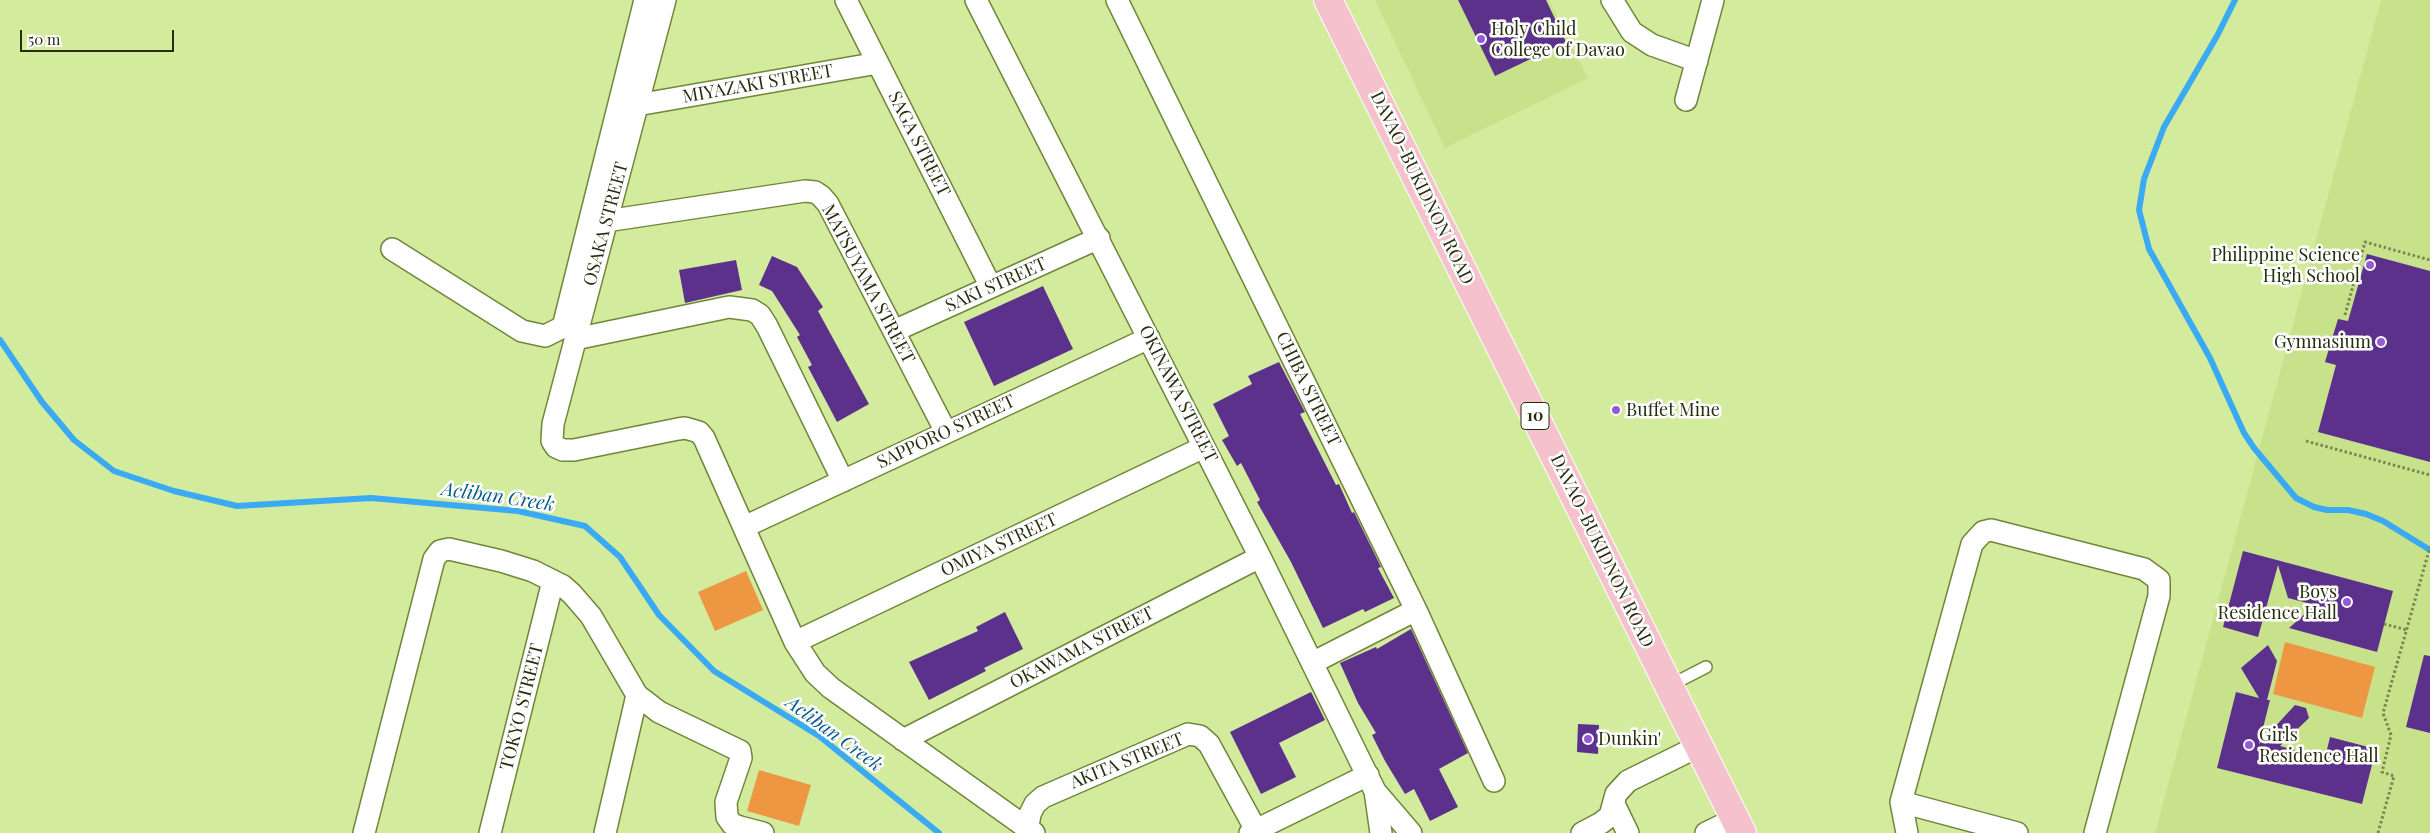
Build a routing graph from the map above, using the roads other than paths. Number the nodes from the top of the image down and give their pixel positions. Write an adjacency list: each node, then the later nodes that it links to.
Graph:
1 (645, 0): 15 (street)
2 (665, 0): 12 (street, OSAKA STREET)
3 (846, 0): 10 (street, SAGA STREET)
4 (976, 0): 14 (street, OKINAWA STREET)
5 (1117, 0): 26 (street, CHIBA STREET)
6 (1328, 0): 30 (highway, DAVAO-BUKIDNON ROAD / 10)
7 (1612, 0): 9 (street)
8 (1713, 0): 9 (street)
9 (1697, 61): 11 (street)
10 (878, 63): 12 (street, MIYAZAKI STREET); 16 (street, SAGA STREET)
11 (1686, 100)
12 (637, 105): 13 (street, OSAKA STREET)
13 (606, 221): 17 (street, MATSUYAMA STREET); 19 (street, OSAKA STREET)
14 (1098, 238): 16 (street, SAKI STREET); 18 (street, OKINAWA STREET)
15 (392, 249)
16 (991, 287): 17 (street, SAKI STREET)
17 (894, 331): 20 (street, MATSUYAMA STREET)
18 (1149, 338): 20 (street, SAPPORO STREET); 21 (street, OKINAWA STREET)
19 (575, 339): 22 (street); 23 (street, OSAKA STREET)
20 (946, 432): 22 (street, SAPPORO STREET)
21 (1204, 447): 24 (street, OKINAWA STREET); 27 (street, OMIYA STREET)
22 (843, 481): 23 (street, SAPPORO STREET)
23 (744, 528): 27 (street)
24 (1260, 557): 28 (street, OKINAWA STREET); 32 (street, OKAWAMA STREET)
25 (553, 581): 31 (street); 41 (street); 42 (street, TOKYO STREET)
26 (1416, 610): 28 (street); 34 (street, CHIBA STREET)
27 (795, 642): 32 (street)
28 (1312, 663): 35 (street, OKINAWA STREET)
29 (1706, 667): 30 (lane)
30 (1669, 686): 33 (highway, DAVAO-BUKIDNON ROAD / 10)
31 (637, 695): 43 (street); 44 (street)
32 (903, 740): 39 (street)
33 (1699, 746): 37 (street); 38 (highway, DAVAO-BUKIDNON ROAD / 10)
34 (1494, 781)
35 (1371, 783): 40 (street); 45 (street); 46 (street)
36 (1901, 802): 50 (street); 51 (street); 52 (street)
37 (1614, 804): 47 (street); 48 (street)
38 (1738, 826): 49 (street)
39 (1029, 831): 40 (street, AKITA STREET)
40 (1253, 832)
41 (364, 833)
42 (490, 833)
43 (605, 833)
44 (763, 833)
45 (1381, 833)
46 (1412, 833)
47 (1582, 833)
48 (1628, 833)
49 (1706, 833)
50 (1907, 833)
51 (2016, 833)
52 (2095, 833)

